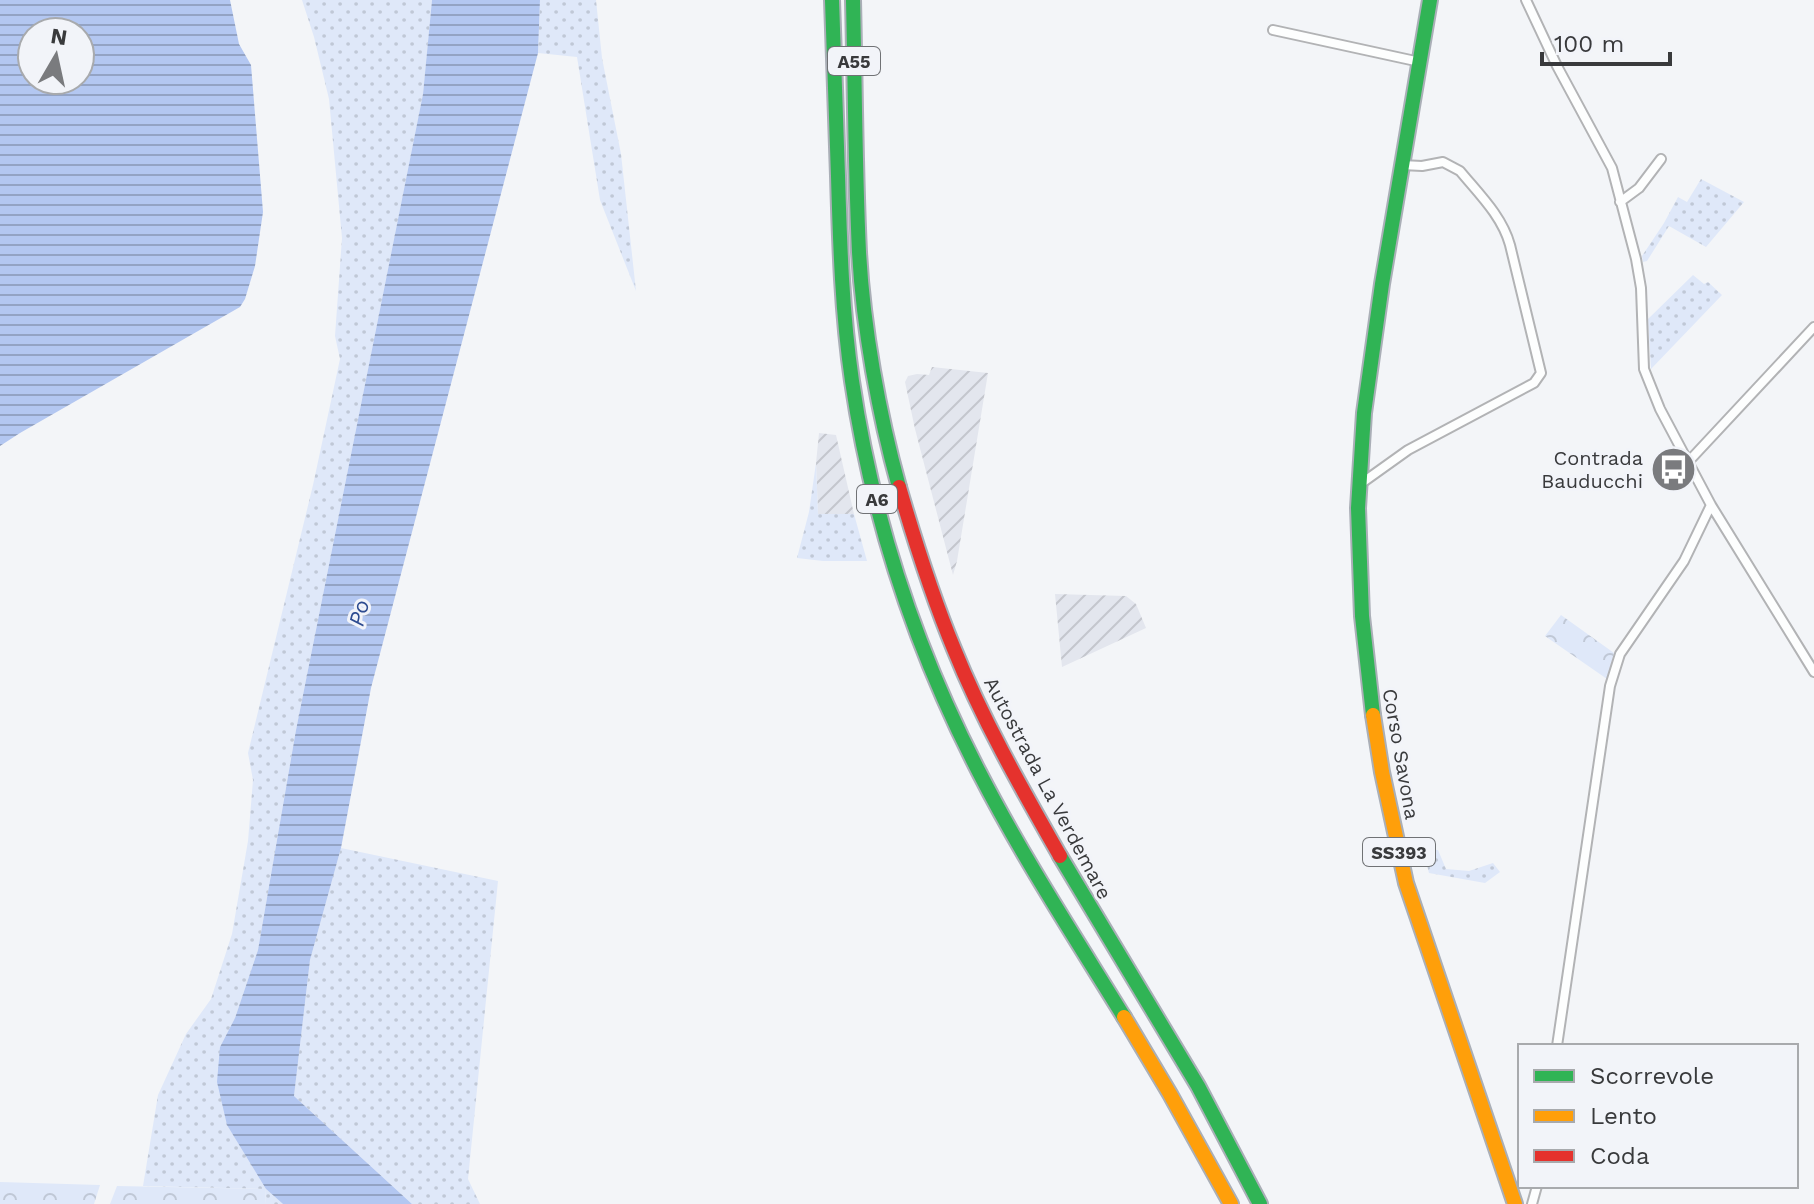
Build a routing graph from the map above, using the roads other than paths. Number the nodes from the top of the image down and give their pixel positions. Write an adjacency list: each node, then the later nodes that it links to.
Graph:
1 (832, 0): 7 (main road, A55)
2 (853, 0): 8 (main road, A55)
3 (1430, 0): 6 (main road, Corso Savona / SS393)
4 (1526, 0): 11 (street)
5 (1273, 30): 6 (street)
6 (1420, 62): 10 (main road, Corso Savona / SS393)
7 (836, 121): 18 (main road, A6)
8 (856, 122): 19 (main road, Autostrada La Verdemare / A6)
9 (1661, 159): 11 (street)
10 (1402, 165): 14 (main road, Corso Savona / SS393); 14 (street)
11 (1620, 202): 13 (street)
12 (1814, 327): 13 (street)
13 (1689, 461): 15 (street)
14 (1359, 485): 20 (main road, Corso Savona / SS393)
15 (1711, 505): 16 (street); 17 (street)
16 (1814, 672)
17 (1557, 1044)
18 (1231, 1204)
19 (1260, 1204)
20 (1515, 1204)

